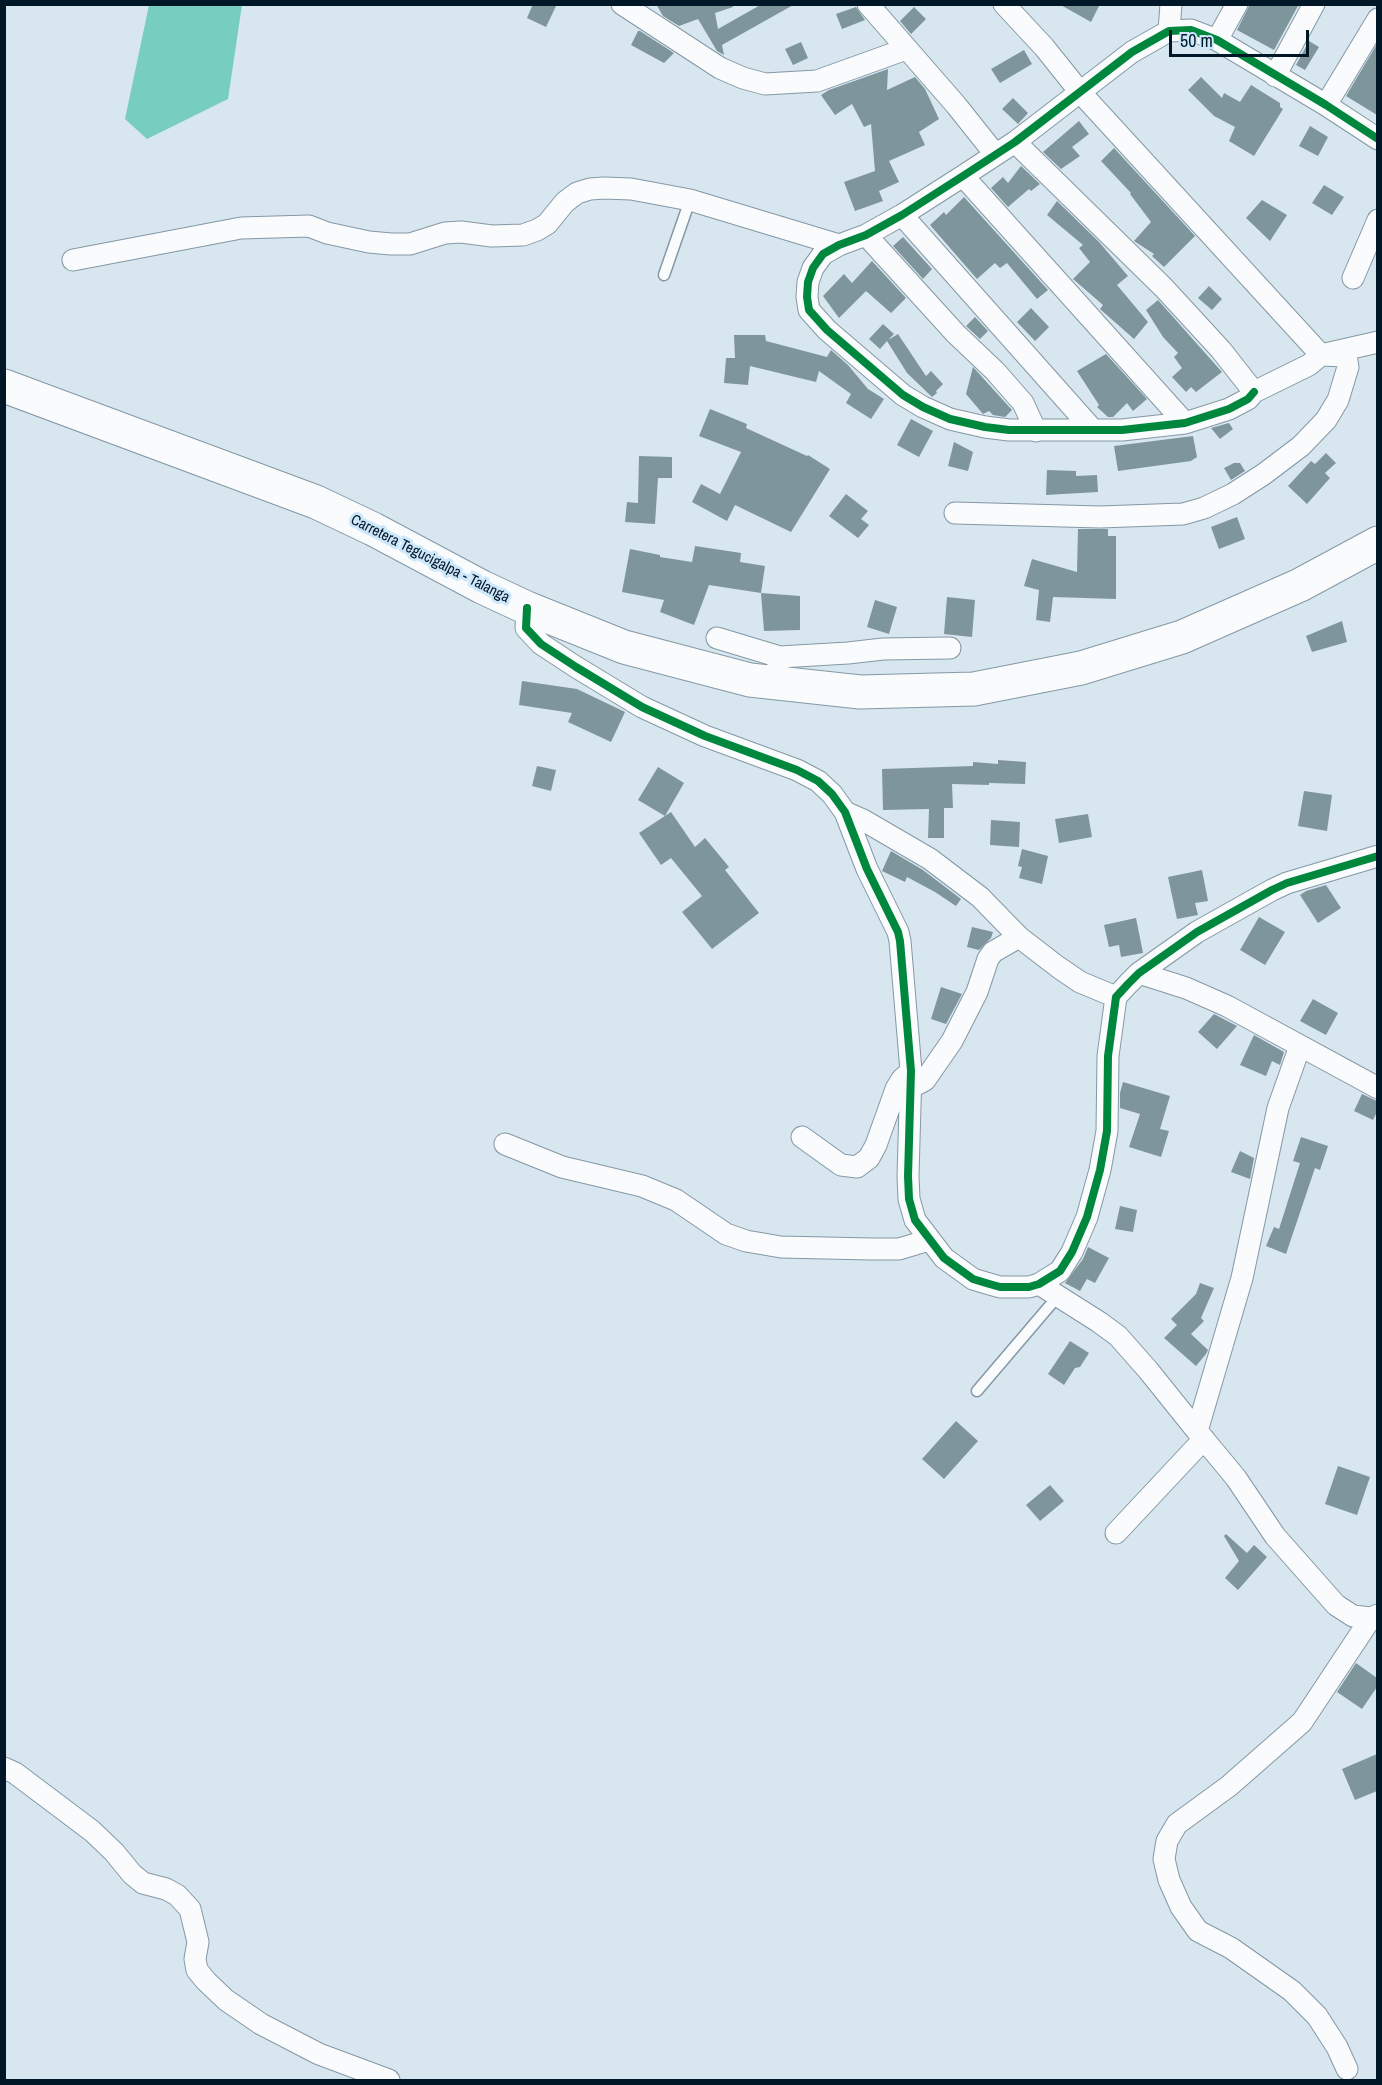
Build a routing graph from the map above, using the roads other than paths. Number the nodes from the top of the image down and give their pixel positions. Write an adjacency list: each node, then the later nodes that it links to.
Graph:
1 (868, 4): 10 (street)
2 (1004, 4): 12 (street)
3 (1171, 4): 8 (street)
4 (1237, 4): 9 (street)
5 (1314, 4): 11 (street)
6 (634, 8): 10 (street)
7 (1377, 19): 13 (street)
8 (1169, 31): 9 (street); 12 (street)
9 (1217, 40): 11 (street)
10 (906, 50): 16 (street)
11 (1275, 76): 13 (street)
12 (1080, 92): 15 (street); 27 (street)
13 (1326, 105): 14 (street)
14 (1377, 139)
15 (1015, 142): 16 (street); 29 (street)
16 (995, 154): 17 (street)
17 (963, 176): 19 (street); 30 (street)
18 (690, 200): 22 (street); 23 (street); 24 (lane)
19 (902, 214): 21 (street); 31 (street)
20 (1377, 220): 25 (street)
21 (866, 235): 22 (street); 32 (street)
22 (839, 245): 32 (street)
23 (73, 260)
24 (663, 275)
25 (1353, 278)
26 (1377, 342): 27 (street)
27 (1321, 355): 29 (street); 33 (street)
28 (4, 386): 35 (main road, Carretera Tegucigalpa - Talanga)
29 (1254, 392): 30 (street)
30 (1185, 423): 31 (street)
31 (1093, 430): 32 (street)
32 (1036, 431)
33 (955, 513)
34 (1377, 543): 38 (main road, Carretera Tegucigalpa - Talanga)
35 (527, 608): 38 (main road, Carretera Tegucigalpa - Talanga); 39 (street)
36 (717, 638): 38 (street)
37 (950, 648): 38 (street)
38 (777, 670)
39 (845, 812): 41 (street); 45 (street)
40 (1377, 856): 42 (street)
41 (1019, 937): 43 (street); 45 (street)
42 (1139, 973): 43 (street); 44 (street)
43 (1116, 998): 50 (street)
44 (1300, 1046): 46 (street); 53 (street)
45 (910, 1079): 47 (street); 49 (street)
46 (1377, 1088)
47 (802, 1137)
48 (505, 1144): 49 (street)
49 (929, 1240): 50 (street)
50 (1039, 1284): 51 (street)
51 (1058, 1296): 52 (lane); 53 (street)
52 (977, 1391)
53 (1201, 1435): 54 (street); 55 (street)
54 (1116, 1533)
55 (1374, 1616): 57 (street)
56 (4, 1768): 58 (street)
57 (1347, 2070)
58 (389, 2080)

